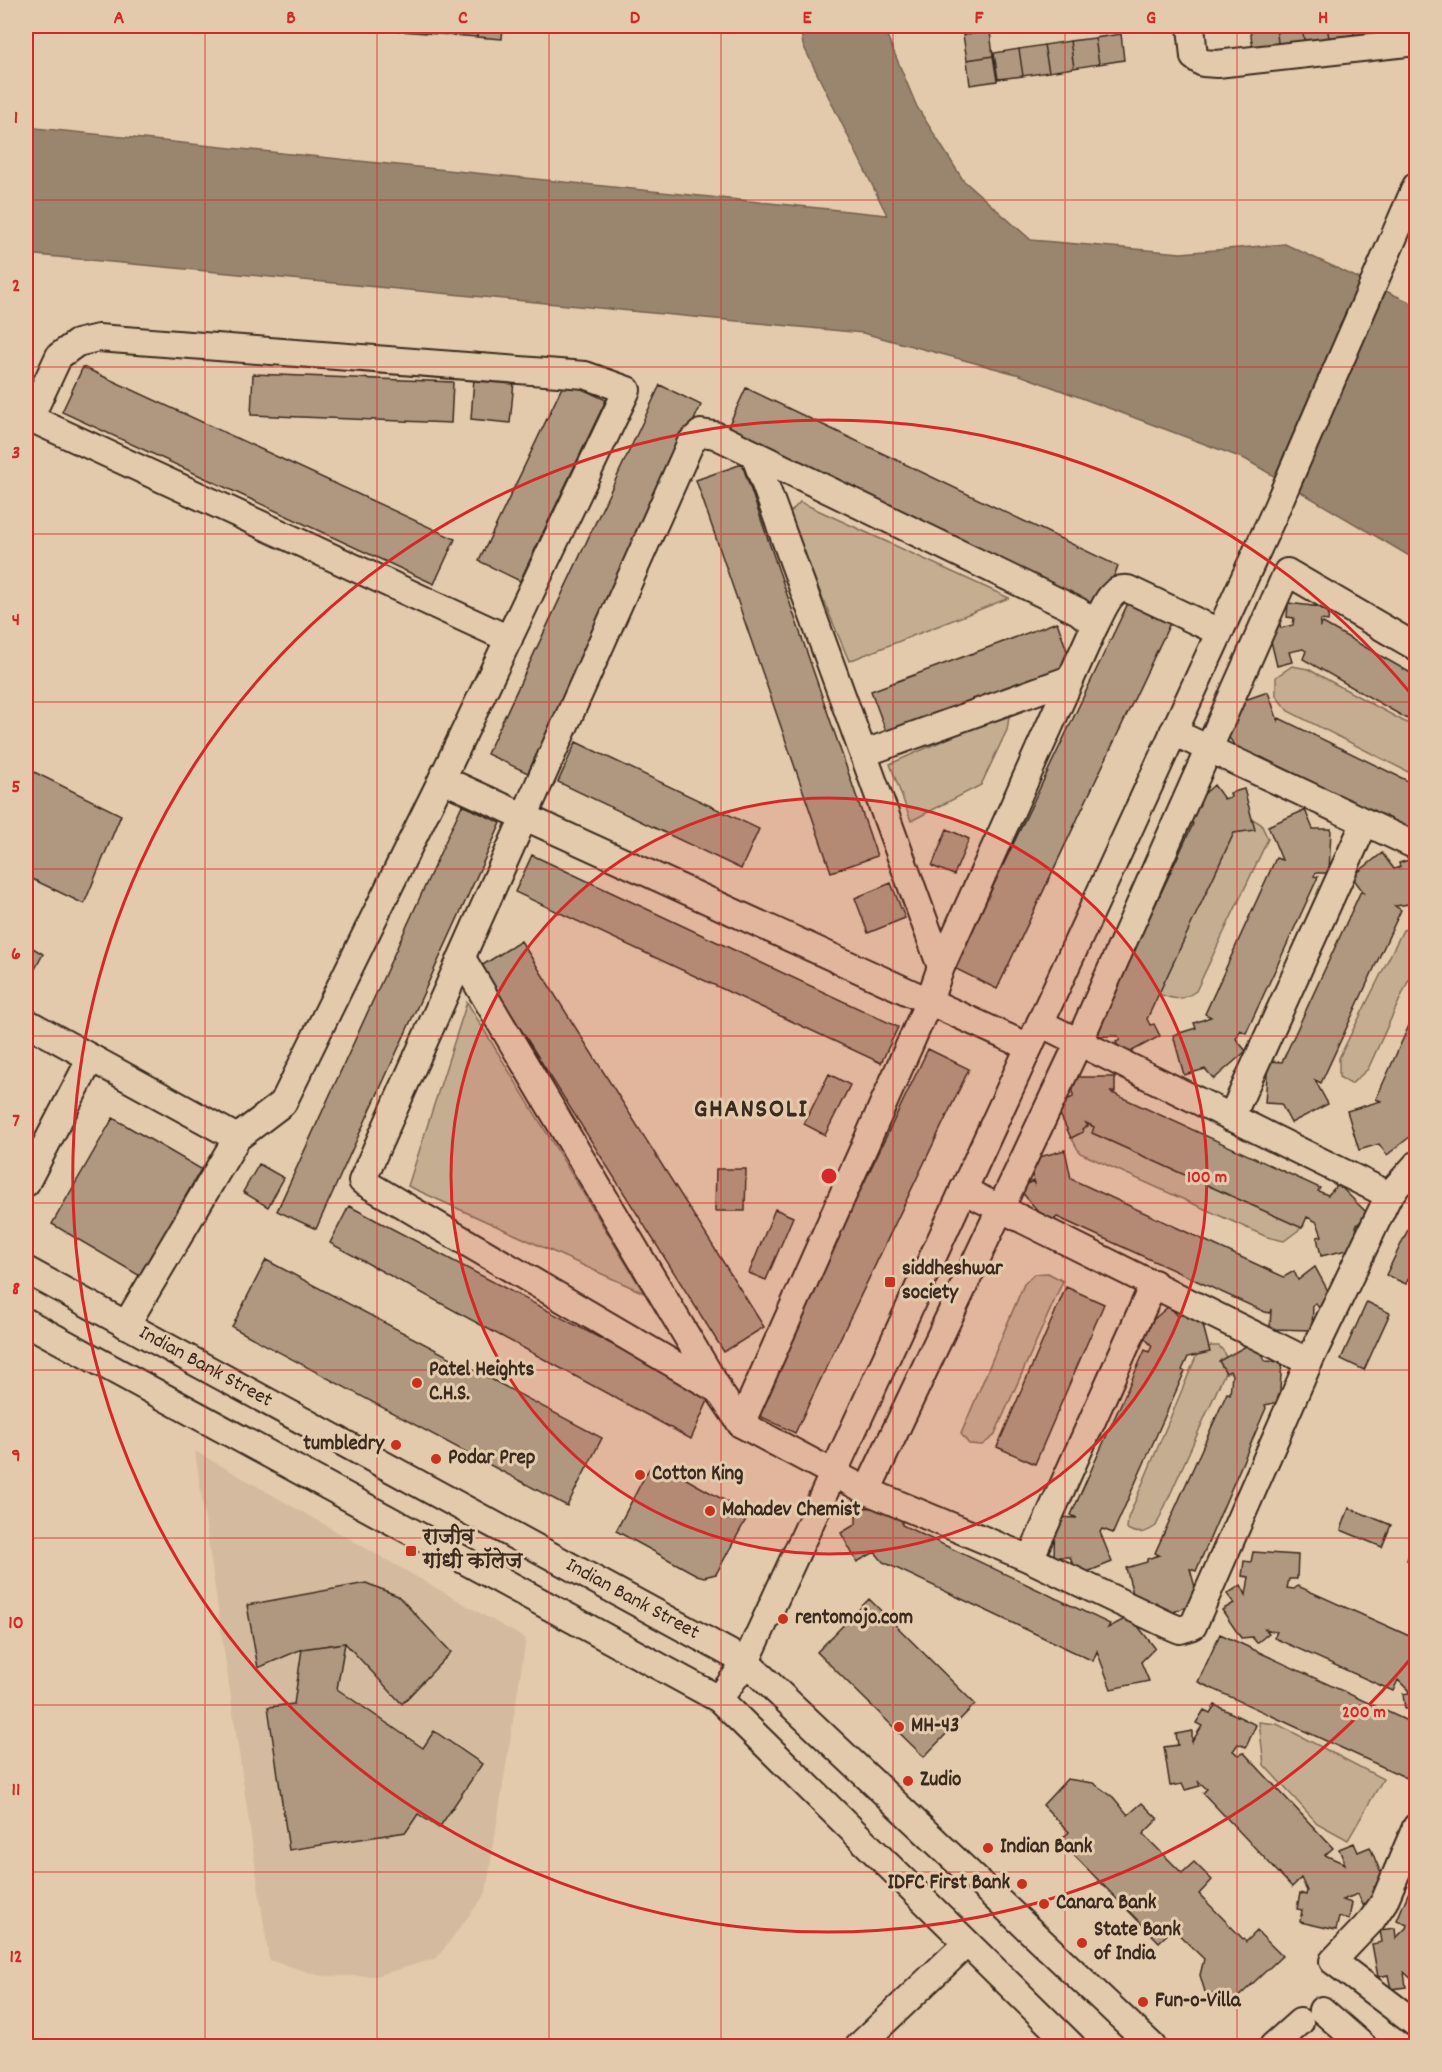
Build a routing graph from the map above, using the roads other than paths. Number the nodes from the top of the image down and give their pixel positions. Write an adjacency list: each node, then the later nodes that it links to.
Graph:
1 (1191, 26): 2 (street)
2 (1416, 42)
3 (1416, 186): 7 (street)
4 (28, 418): 8 (street); 8 (street)
5 (754, 454): 6 (street); 13 (street); 15 (street)
6 (1095, 625): 7 (street); 10 (street)
7 (1220, 632): 11 (street)
8 (509, 639): 14 (street)
9 (1416, 647): 12 (street)
10 (1070, 679): 13 (street); 19 (street)
11 (1173, 732): 12 (street); 22 (street)
12 (1211, 748): 16 (street); 23 (street)
13 (865, 753): 19 (street)
14 (442, 779): 15 (street); 27 (street)
15 (525, 817): 18 (street); 20 (street)
16 (1365, 822): 17 (street); 26 (street)
17 (1416, 846)
18 (463, 960): 38 (street); 38 (street)
19 (941, 967): 20 (street)
20 (929, 1002): 24 (street); 39 (street)
21 (26, 1022): 25 (street)
22 (1040, 1023): 23 (street); 24 (street)
23 (1079, 1042): 26 (street); 32 (street)
24 (1029, 1047): 30 (street)
25 (91, 1058): 27 (street); 29 (street)
26 (1231, 1118): 31 (street)
27 (237, 1138): 36 (street)
28 (1416, 1165): 31 (street)
29 (26, 1183)
30 (963, 1190): 32 (street); 40 (street)
31 (1389, 1196): 37 (street)
32 (999, 1210): 34 (street); 41 (street)
33 (26, 1270): 36 (street, Indian Bank Street)
34 (1154, 1283): 37 (street); 42 (street)
35 (26, 1322): 44 (street)
36 (126, 1325): 43 (street, Indian Bank Street)
37 (1310, 1362): 42 (street)
38 (718, 1390): 39 (street)
39 (741, 1424): 40 (street)
40 (833, 1474): 41 (street); 43 (street)
41 (867, 1491): 42 (street)
42 (1030, 1559)
43 (746, 1662): 44 (street); 52 (street, Indian Bank Street)
44 (719, 1699): 46 (street)
45 (1416, 1827): 49 (street)
46 (968, 1943): 50 (street); 51 (street)
47 (1322, 2010): 54 (street)
48 (1300, 2022): 53 (street)
49 (1416, 2024)
50 (858, 2046)
51 (1072, 2046)
52 (1152, 2046)
53 (1273, 2046)
54 (1363, 2046)

